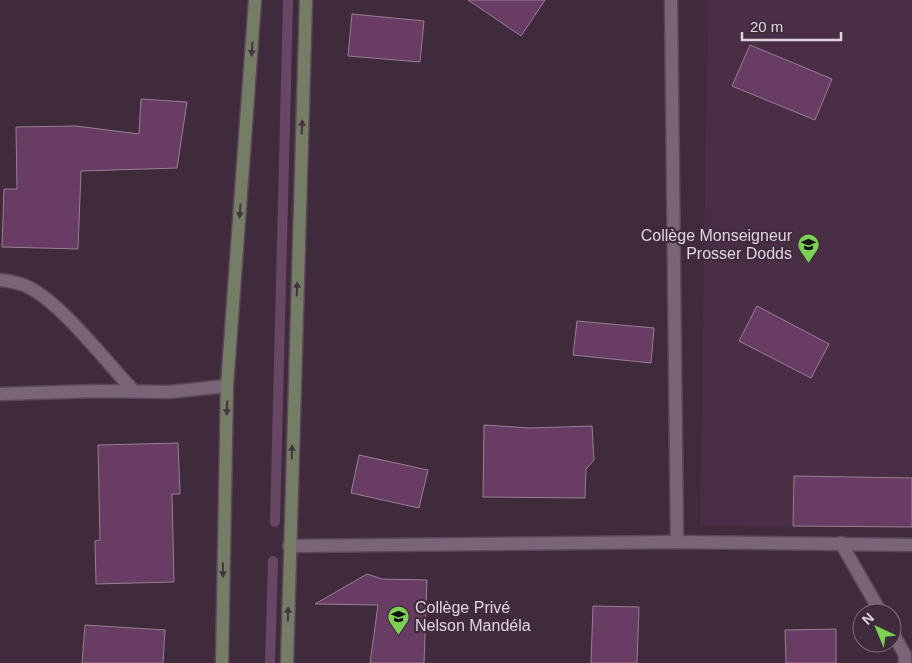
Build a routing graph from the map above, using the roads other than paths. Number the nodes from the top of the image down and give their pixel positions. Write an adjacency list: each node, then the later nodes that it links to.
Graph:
1 (255, 0): 5 (street, one-way to 5)
2 (306, 0): 11 (street, one-way to 2)
3 (671, 0): 8 (street)
4 (0, 280): 6 (street)
5 (227, 386): 6 (street); 14 (street, one-way to 14)
6 (134, 391): 7 (street)
7 (0, 394)
8 (677, 542): 9 (street); 11 (street)
9 (841, 544): 10 (street); 12 (street)
10 (912, 545)
11 (289, 546): 15 (street, one-way to 11)
12 (875, 603)
13 (902, 650): 16 (street)
14 (222, 663)
15 (287, 663)
16 (905, 663)

